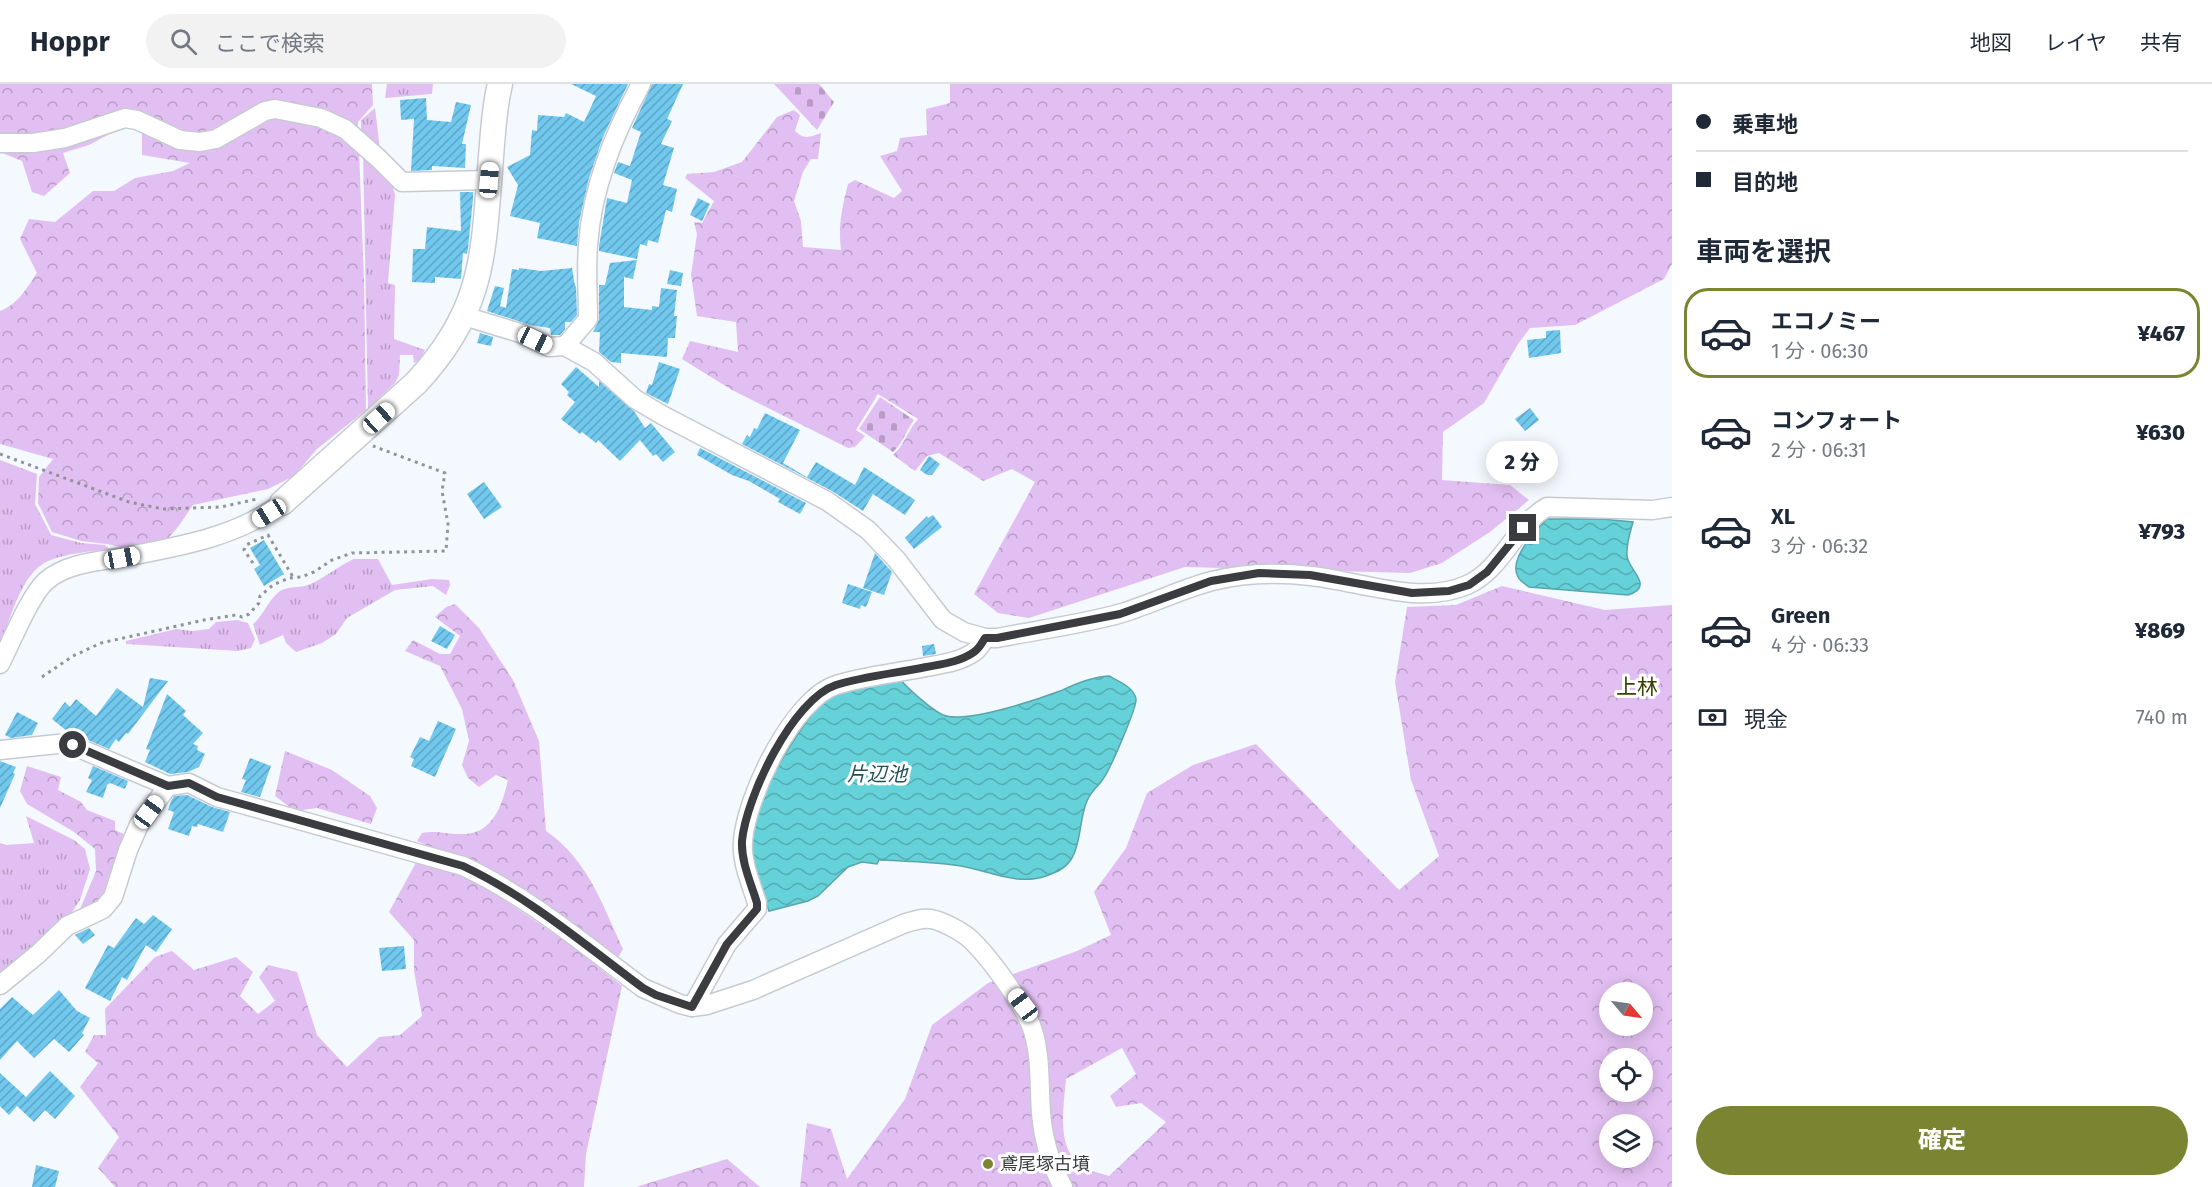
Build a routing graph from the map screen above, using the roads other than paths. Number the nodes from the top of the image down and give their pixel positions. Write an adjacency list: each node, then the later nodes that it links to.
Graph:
1 (500, 84): 4 (street)
2 (641, 84): 6 (street)
3 (0, 143): 4 (street)
4 (489, 180): 5 (street)
5 (464, 316): 6 (street); 7 (street)
6 (565, 346): 9 (street)
7 (282, 502): 10 (street)
8 (1672, 507): 9 (street)
9 (985, 638): 14 (street)
10 (0, 664)
11 (0, 750): 12 (street)
12 (168, 786): 13 (street); 14 (street)
13 (0, 985)
14 (692, 1007): 15 (street)
15 (1063, 1187)

